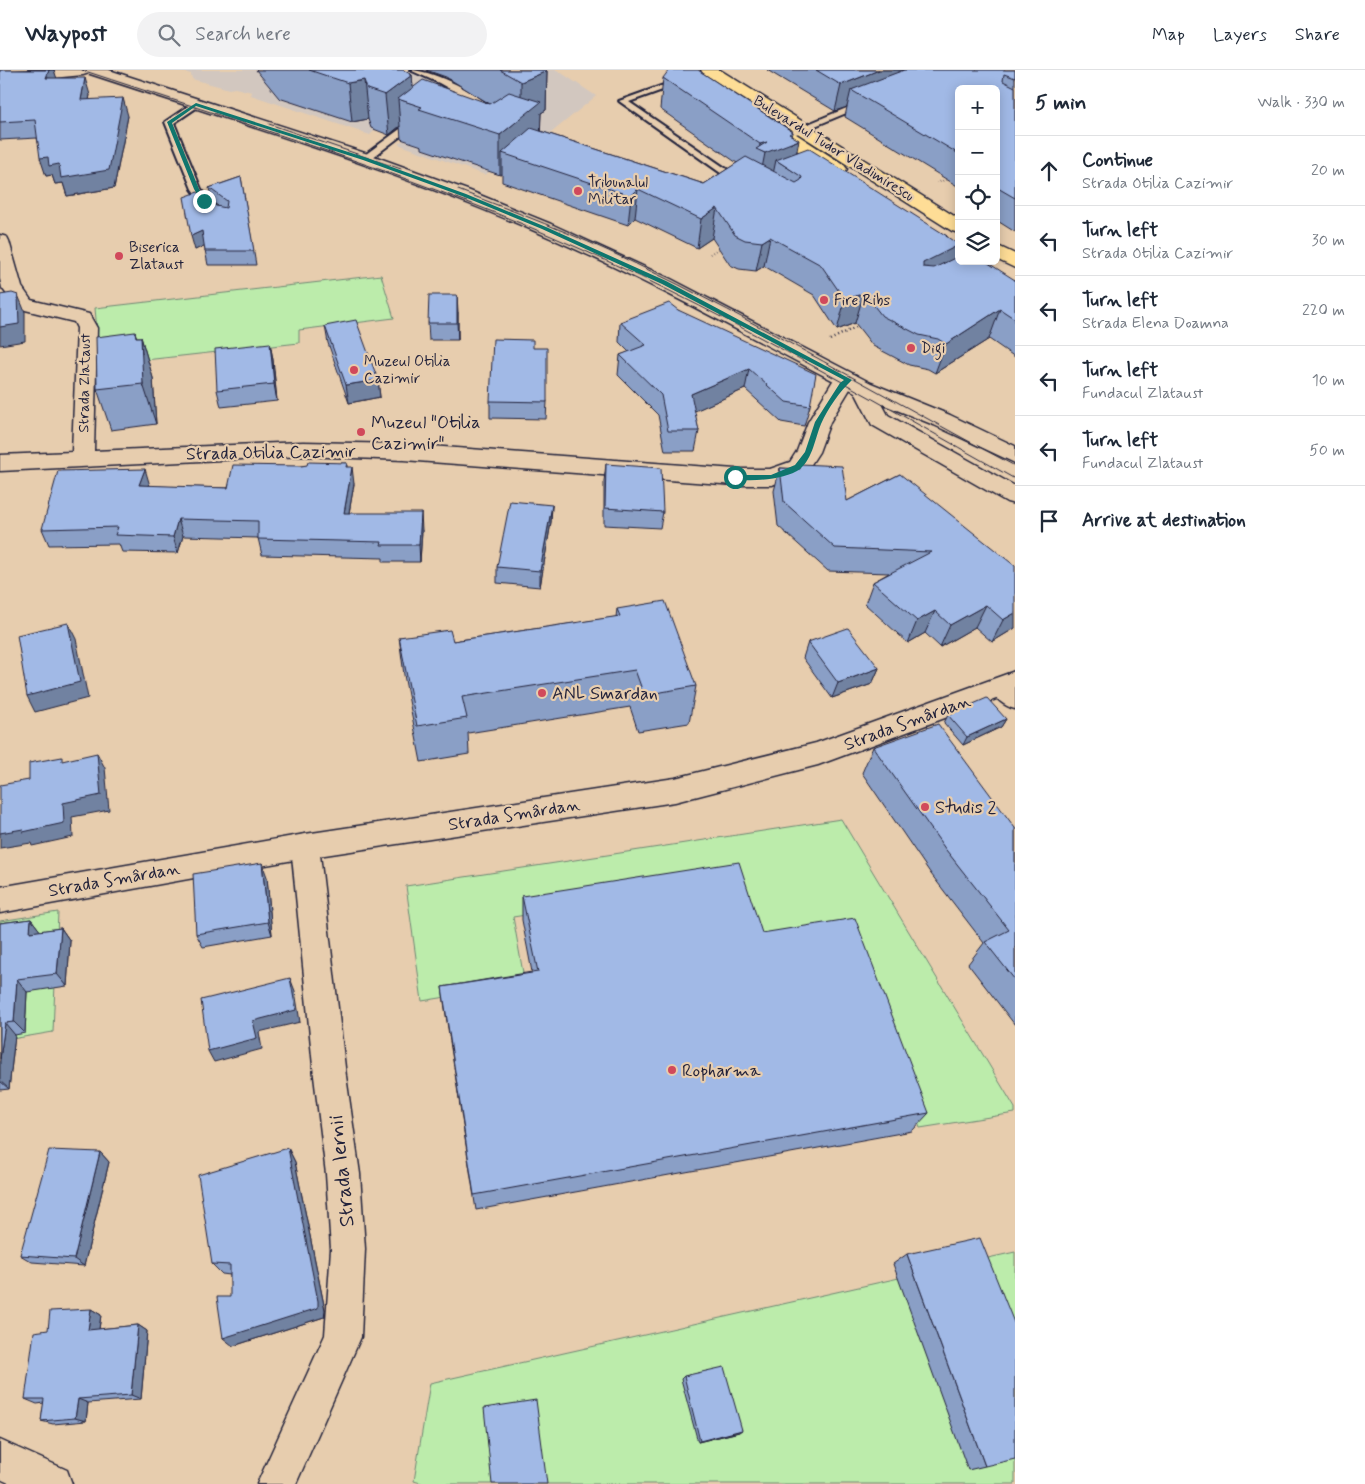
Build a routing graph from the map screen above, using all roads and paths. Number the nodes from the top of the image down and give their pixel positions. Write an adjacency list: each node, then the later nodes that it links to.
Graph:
1 (83, 70): 6 (street)
2 (93, 70): 8 (street)
3 (409, 71): 9 (lane)
4 (708, 72): 11 (main road, Bulevardul Tudor Vladimirescu)
5 (685, 75): 11 (main road, Bulevardul Tudor Vladimirescu); 15 (lane)
6 (0, 78)
7 (876, 99): 11 (lane)
8 (196, 104): 13 (street); 16 (lane)
9 (490, 109)
10 (424, 115): 13 (lane)
11 (794, 131): 12 (main road, Bulevardul Tudor Vladimirescu); 14 (main road, Bulevardul Tudor Vladimirescu)
12 (846, 156): 14 (lane); 17 (main road, Bulevardul Tudor Vladimirescu)
13 (365, 159): 24 (street)
14 (824, 164): 17 (main road, Bulevardul Tudor Vladimirescu)
15 (752, 185)
16 (219, 213)
17 (955, 234)
18 (0, 241): 27 (street, Strada Zlataust)
19 (726, 244): 20 (path)
20 (710, 254)
21 (989, 265): 22 (main road)
22 (1015, 282)
23 (867, 322): 24 (path)
24 (799, 353): 25 (street)
25 (856, 384): 26 (street); 27 (street, Strada Otilia Cazimir); 29 (street)
26 (1015, 456)
27 (83, 458): 28 (street, Strada Otilia Cazimir)
28 (0, 463)
29 (1015, 496)
30 (1011, 689): 31 (street, Strada Smârdan)
31 (305, 846): 32 (street, Strada Smârdan); 35 (street, Strada Iernii)
32 (0, 900)
33 (0, 1459): 34 (street)
34 (53, 1484)
35 (276, 1484)

